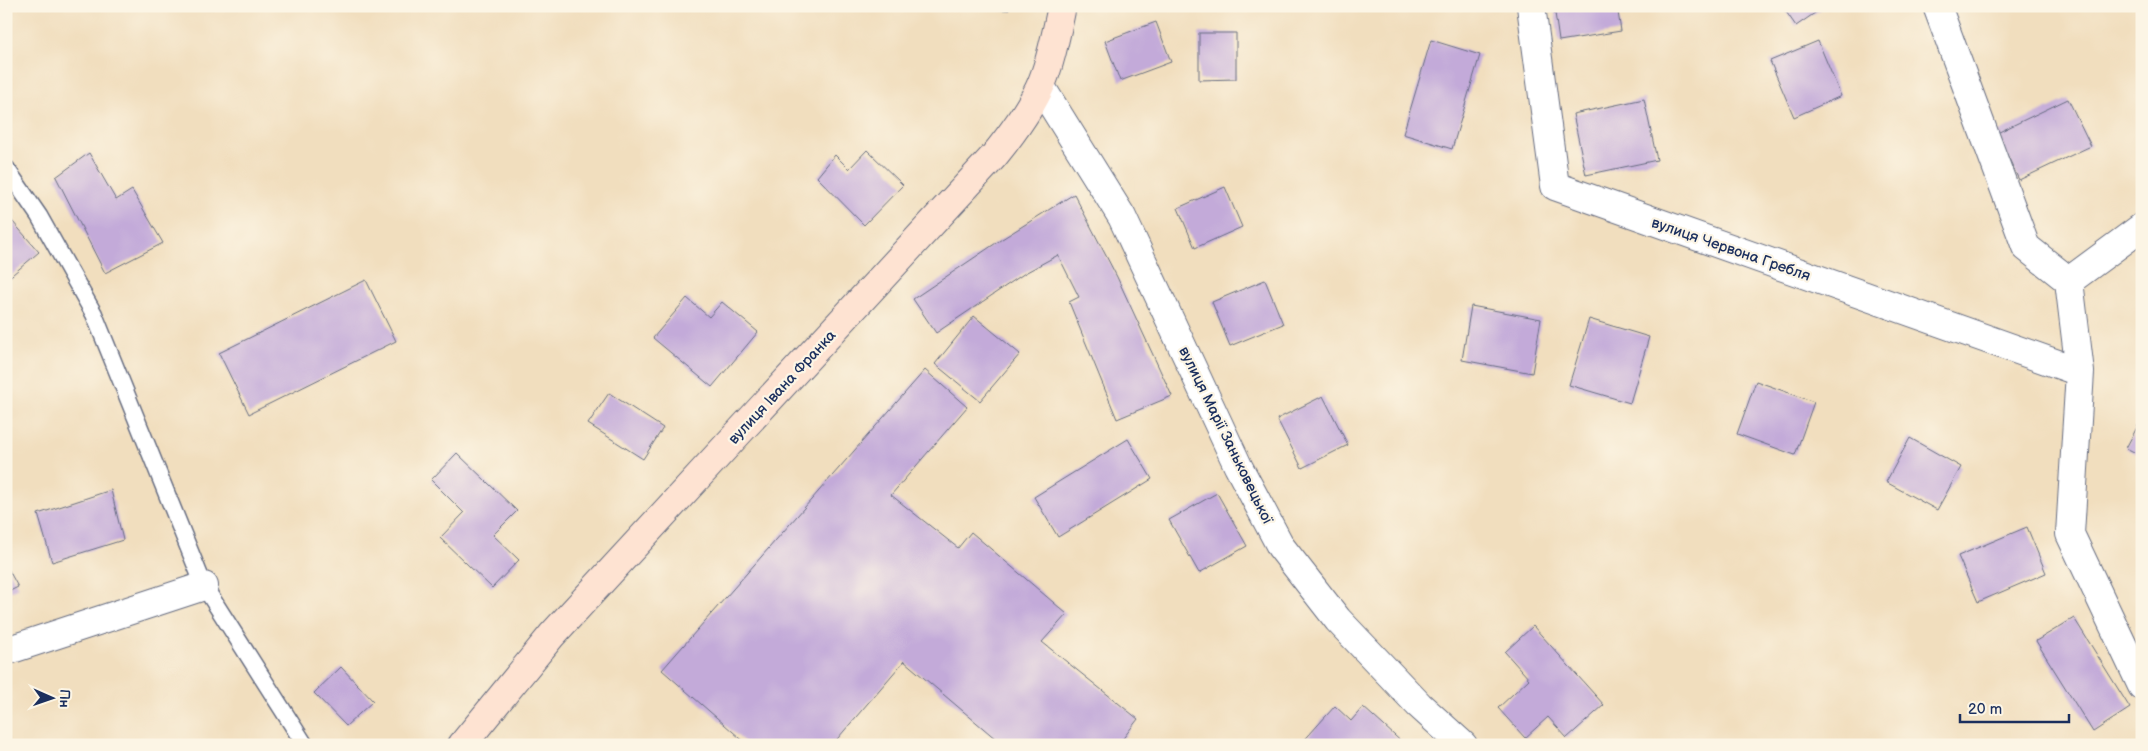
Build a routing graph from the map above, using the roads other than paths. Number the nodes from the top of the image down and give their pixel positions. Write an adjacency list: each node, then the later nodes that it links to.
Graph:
1 (1062, 6): 4 (main road, вулиця Івана Франка)
2 (1531, 6): 8 (street, вулиця Червона Гребля)
3 (1937, 6): 7 (street)
4 (1040, 87): 13 (main road, вулиця Івана Франка); 14 (street, вулиця Марії Заньковецької)
5 (6, 168): 9 (lane)
6 (2142, 227): 7 (street)
7 (2069, 281): 8 (street)
8 (2080, 372): 11 (street)
9 (204, 586): 10 (street); 12 (lane)
10 (6, 651)
11 (2142, 686)
12 (305, 745)
13 (462, 745)
14 (1463, 745)

